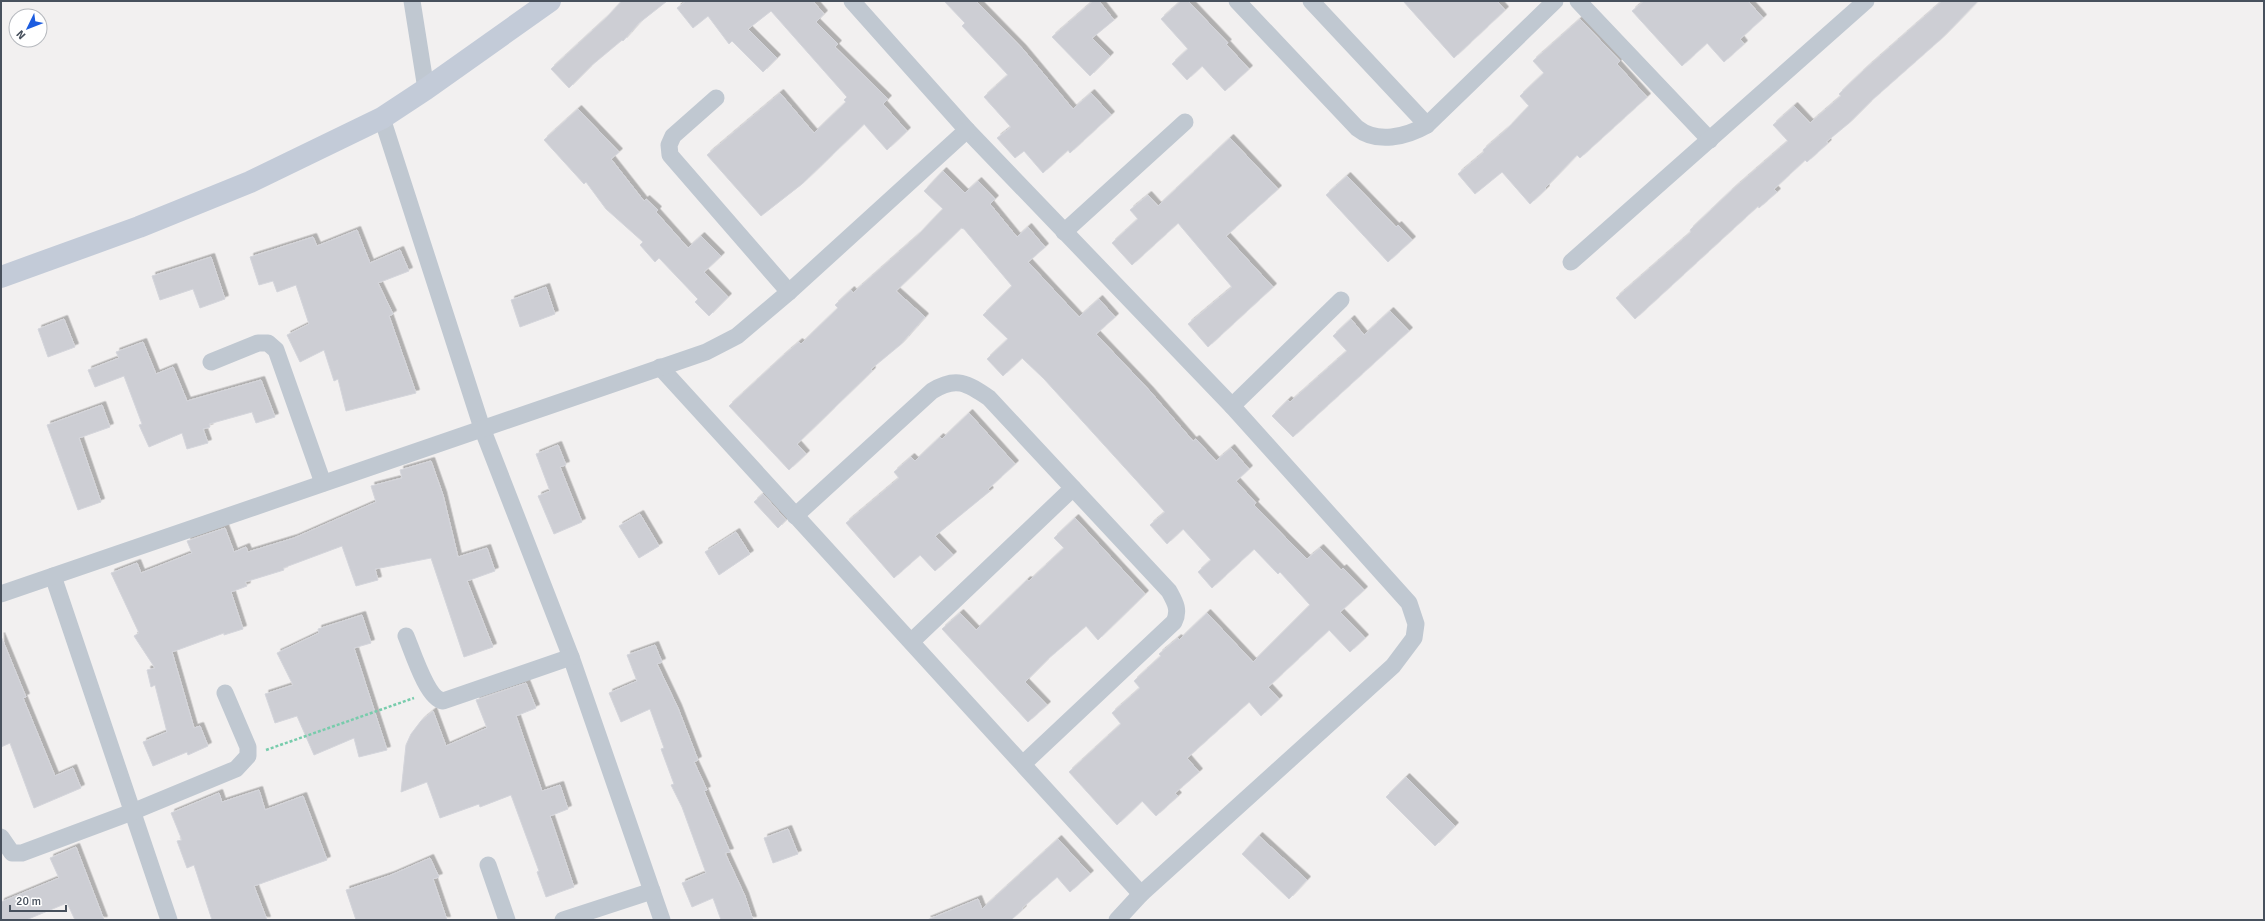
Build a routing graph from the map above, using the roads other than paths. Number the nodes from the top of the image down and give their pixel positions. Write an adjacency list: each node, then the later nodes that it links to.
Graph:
1 (412, 1): 9 (street)
2 (550, 1): 9 (street)
3 (852, 1): 14 (street)
4 (1236, 1): 13 (street)
5 (1312, 1): 13 (street)
6 (1556, 1): 13 (street)
7 (1578, 1): 15 (street)
8 (1866, 1): 15 (street)
9 (426, 90): 11 (street)
10 (716, 98): 19 (street)
11 (382, 118): 18 (street); 24 (street)
12 (1185, 122): 16 (street)
13 (1428, 125)
14 (967, 130): 16 (street); 19 (street)
15 (1710, 140): 17 (street)
16 (1064, 232): 23 (street)
17 (1572, 262)
18 (1, 277)
19 (789, 292): 22 (street)
20 (1341, 300): 23 (street)
21 (211, 362): 25 (street)
22 (660, 367): 24 (street); 27 (street)
23 (1232, 406): 39 (street)
24 (482, 428): 25 (street); 32 (street)
25 (323, 483): 28 (street)
26 (1073, 488): 27 (street); 31 (street); 34 (street)
27 (794, 516): 31 (street)
28 (53, 576): 29 (street); 35 (street)
29 (1, 594)
30 (406, 636): 32 (street)
31 (912, 641): 34 (street)
32 (571, 657): 38 (street)
33 (225, 693): 35 (street)
34 (1024, 764): 39 (street)
35 (132, 812): 36 (street); 40 (street)
36 (1, 837)
37 (488, 865): 41 (street)
38 (652, 891): 42 (street); 43 (street)
39 (1141, 894): 44 (street)
40 (169, 920)
41 (507, 920)
42 (563, 920)
43 (662, 920)
44 (1116, 920)

